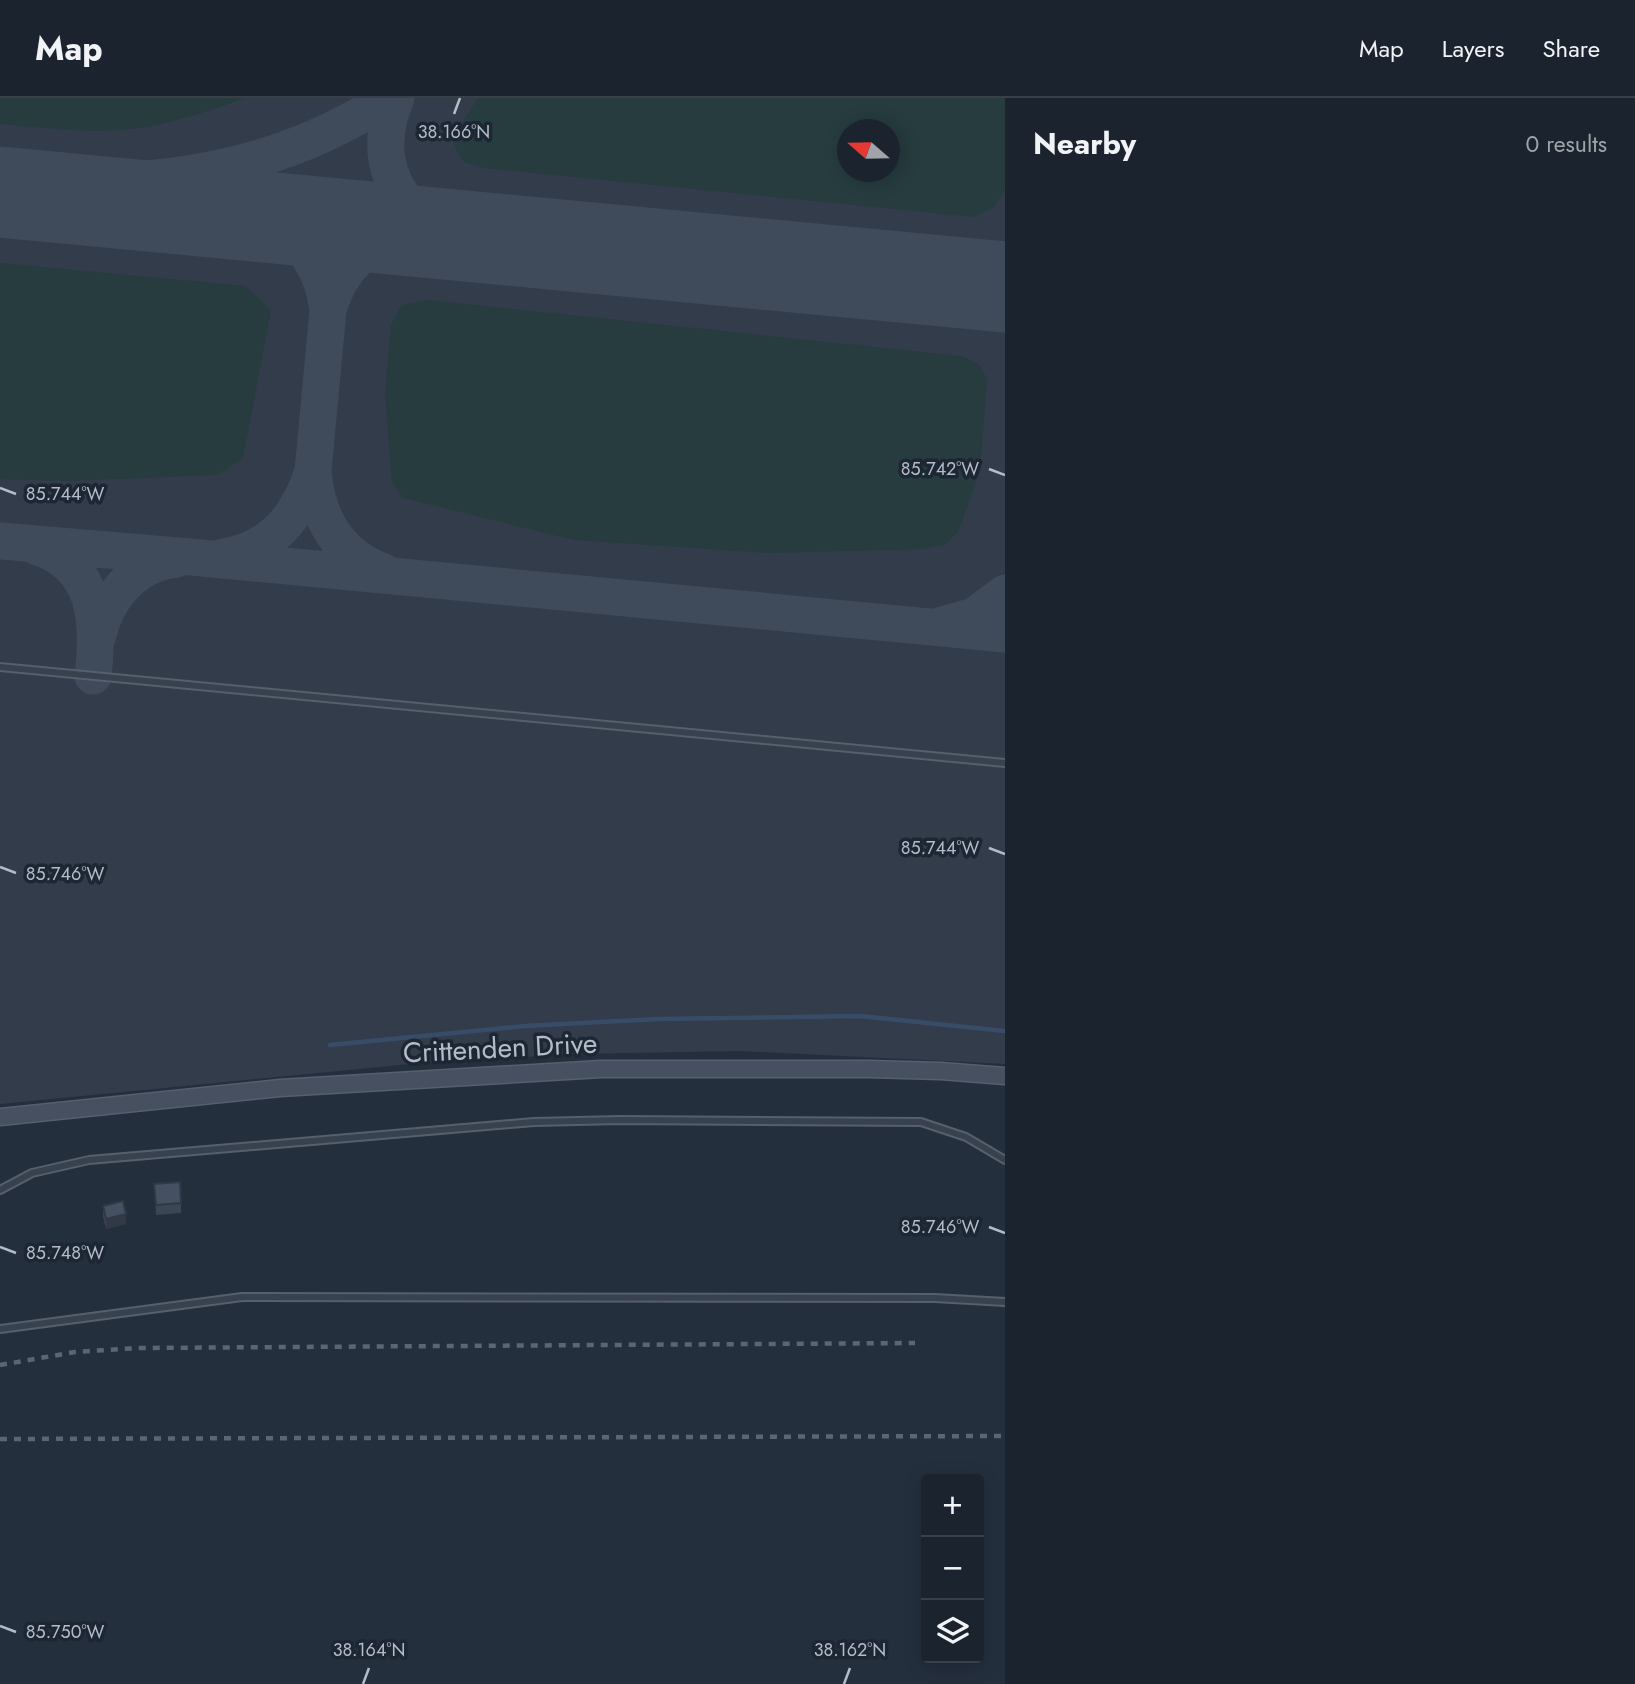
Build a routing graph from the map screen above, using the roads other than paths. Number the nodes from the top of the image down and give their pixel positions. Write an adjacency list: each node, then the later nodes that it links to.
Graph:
1 (0, 667): 2 (lane)
2 (1005, 763)
3 (1005, 1076): 4 (street, Crittenden Drive)
4 (0, 1117)
5 (1005, 1160): 6 (lane)
6 (0, 1190)
7 (1005, 1302): 8 (lane)
8 (0, 1329)

